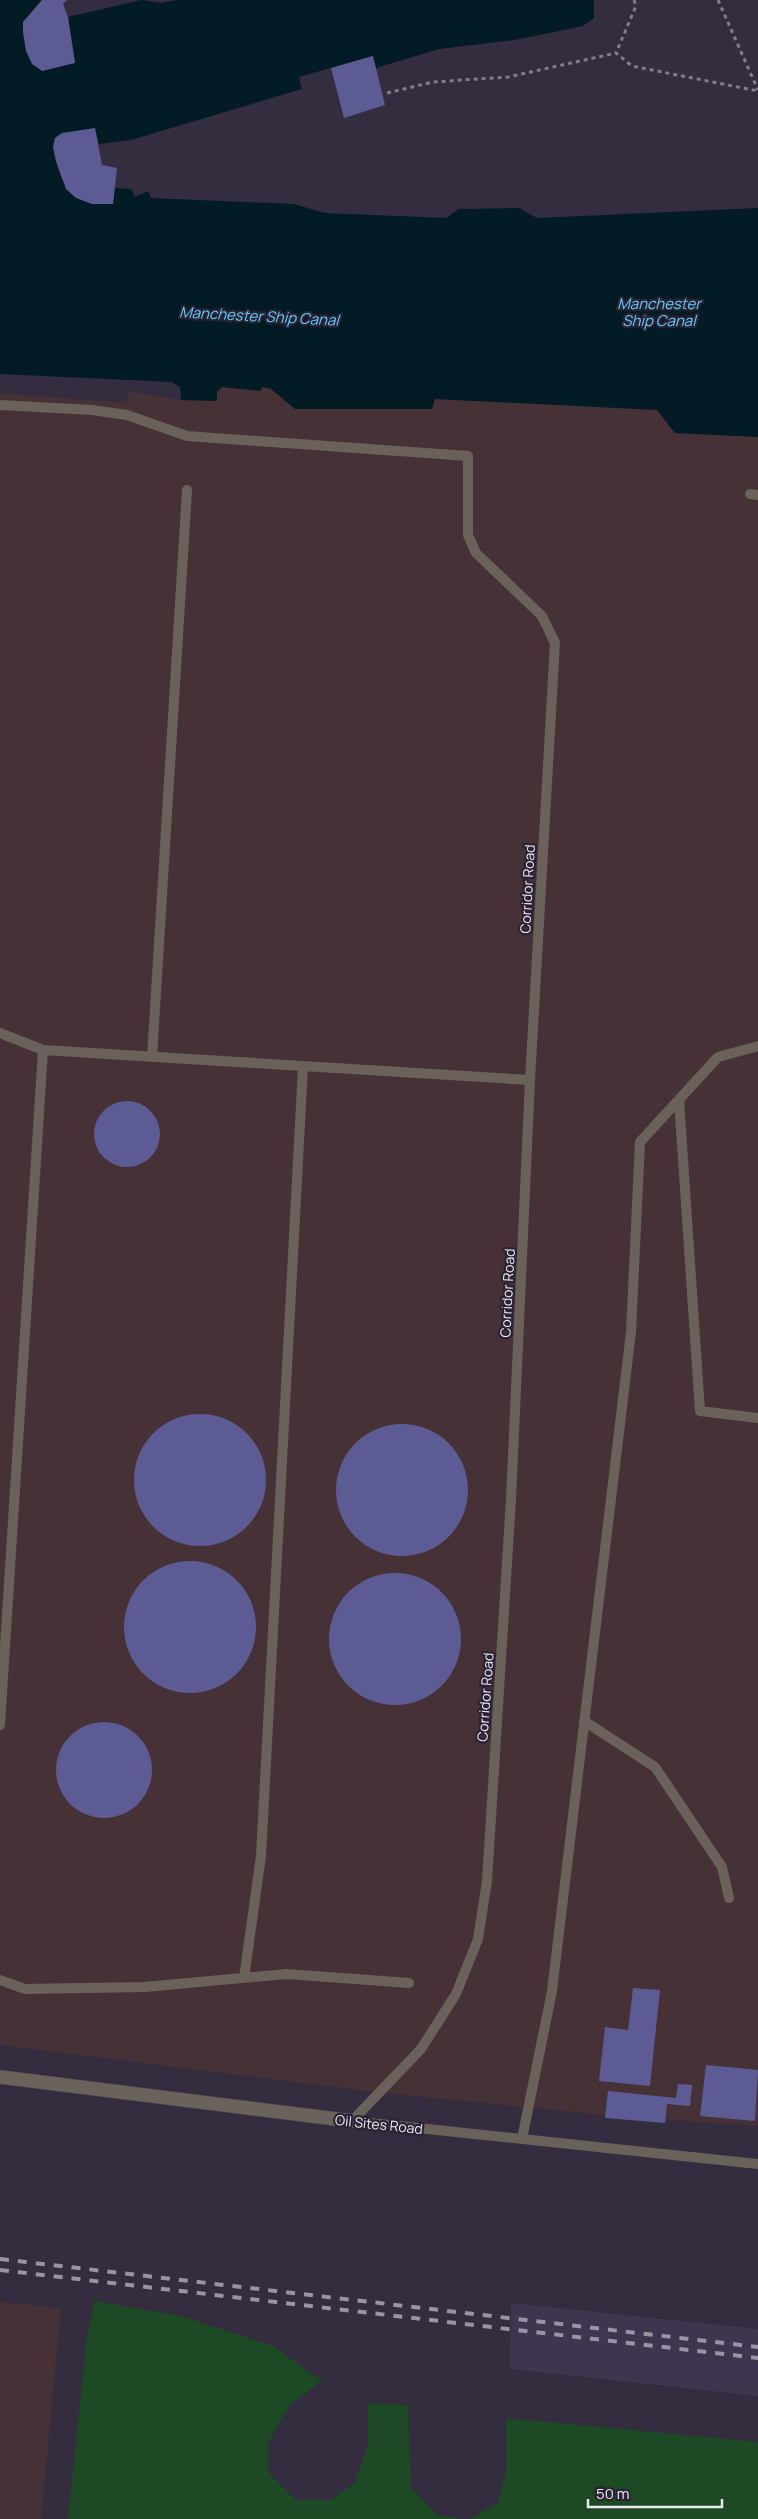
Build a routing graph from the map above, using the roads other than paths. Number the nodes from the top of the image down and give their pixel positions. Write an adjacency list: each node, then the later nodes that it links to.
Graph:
1 (0, 405): 8 (lane, Corridor Road)
2 (187, 490): 6 (lane)
3 (0, 1033): 5 (lane)
4 (758, 1046): 9 (lane)
5 (43, 1050): 6 (lane); 12 (lane)
6 (152, 1057): 7 (lane)
7 (303, 1067): 8 (lane); 14 (lane)
8 (530, 1080): 18 (lane, Corridor Road)
9 (679, 1100): 10 (lane); 11 (lane)
10 (758, 1418)
11 (584, 1721): 13 (lane); 19 (lane)
12 (0, 1725)
13 (729, 1898)
14 (244, 1978): 15 (lane); 16 (lane)
15 (0, 1980)
16 (409, 1982)
17 (0, 2077): 18 (street, Oil Sites Road)
18 (352, 2121): 19 (lane, Oil Sites Road)
19 (522, 2139): 20 (lane, Oil Sites Road)
20 (758, 2164)

